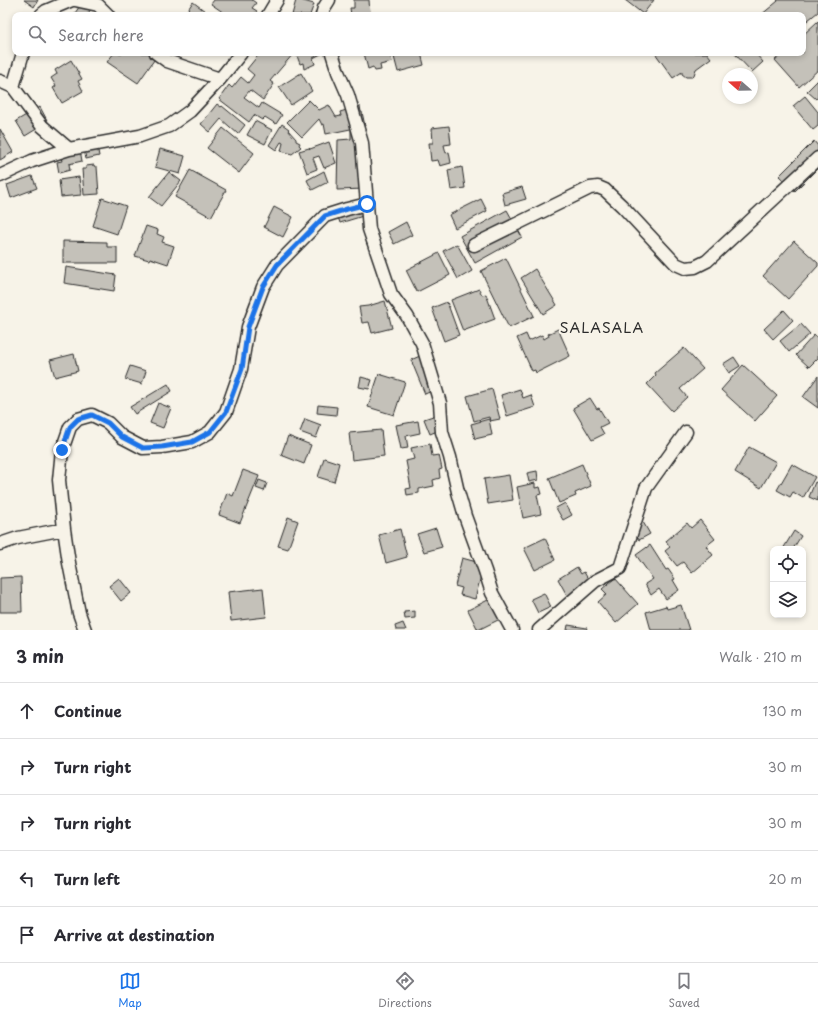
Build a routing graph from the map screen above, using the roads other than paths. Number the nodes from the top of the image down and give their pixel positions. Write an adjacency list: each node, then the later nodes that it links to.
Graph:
1 (72, 0): 5 (street)
2 (75, 0): 6 (street)
3 (277, 0): 7 (street)
4 (329, 0): 8 (street)
5 (45, 12)
6 (105, 12)
7 (270, 12)
8 (323, 12)
9 (22, 56): 15 (street)
10 (161, 56): 13 (street)
11 (239, 56): 13 (street)
12 (333, 56): 19 (street)
13 (220, 79): 16 (street)
14 (0, 81): 15 (street)
15 (13, 87): 16 (street)
16 (69, 149): 18 (street)
17 (818, 158): 20 (street)
18 (0, 176)
19 (367, 204): 22 (street); 25 (street)
20 (474, 245)
21 (686, 432): 26 (street)
22 (64, 529): 23 (street); 24 (street)
23 (0, 544)
24 (85, 630)
25 (512, 630)
26 (540, 630)

